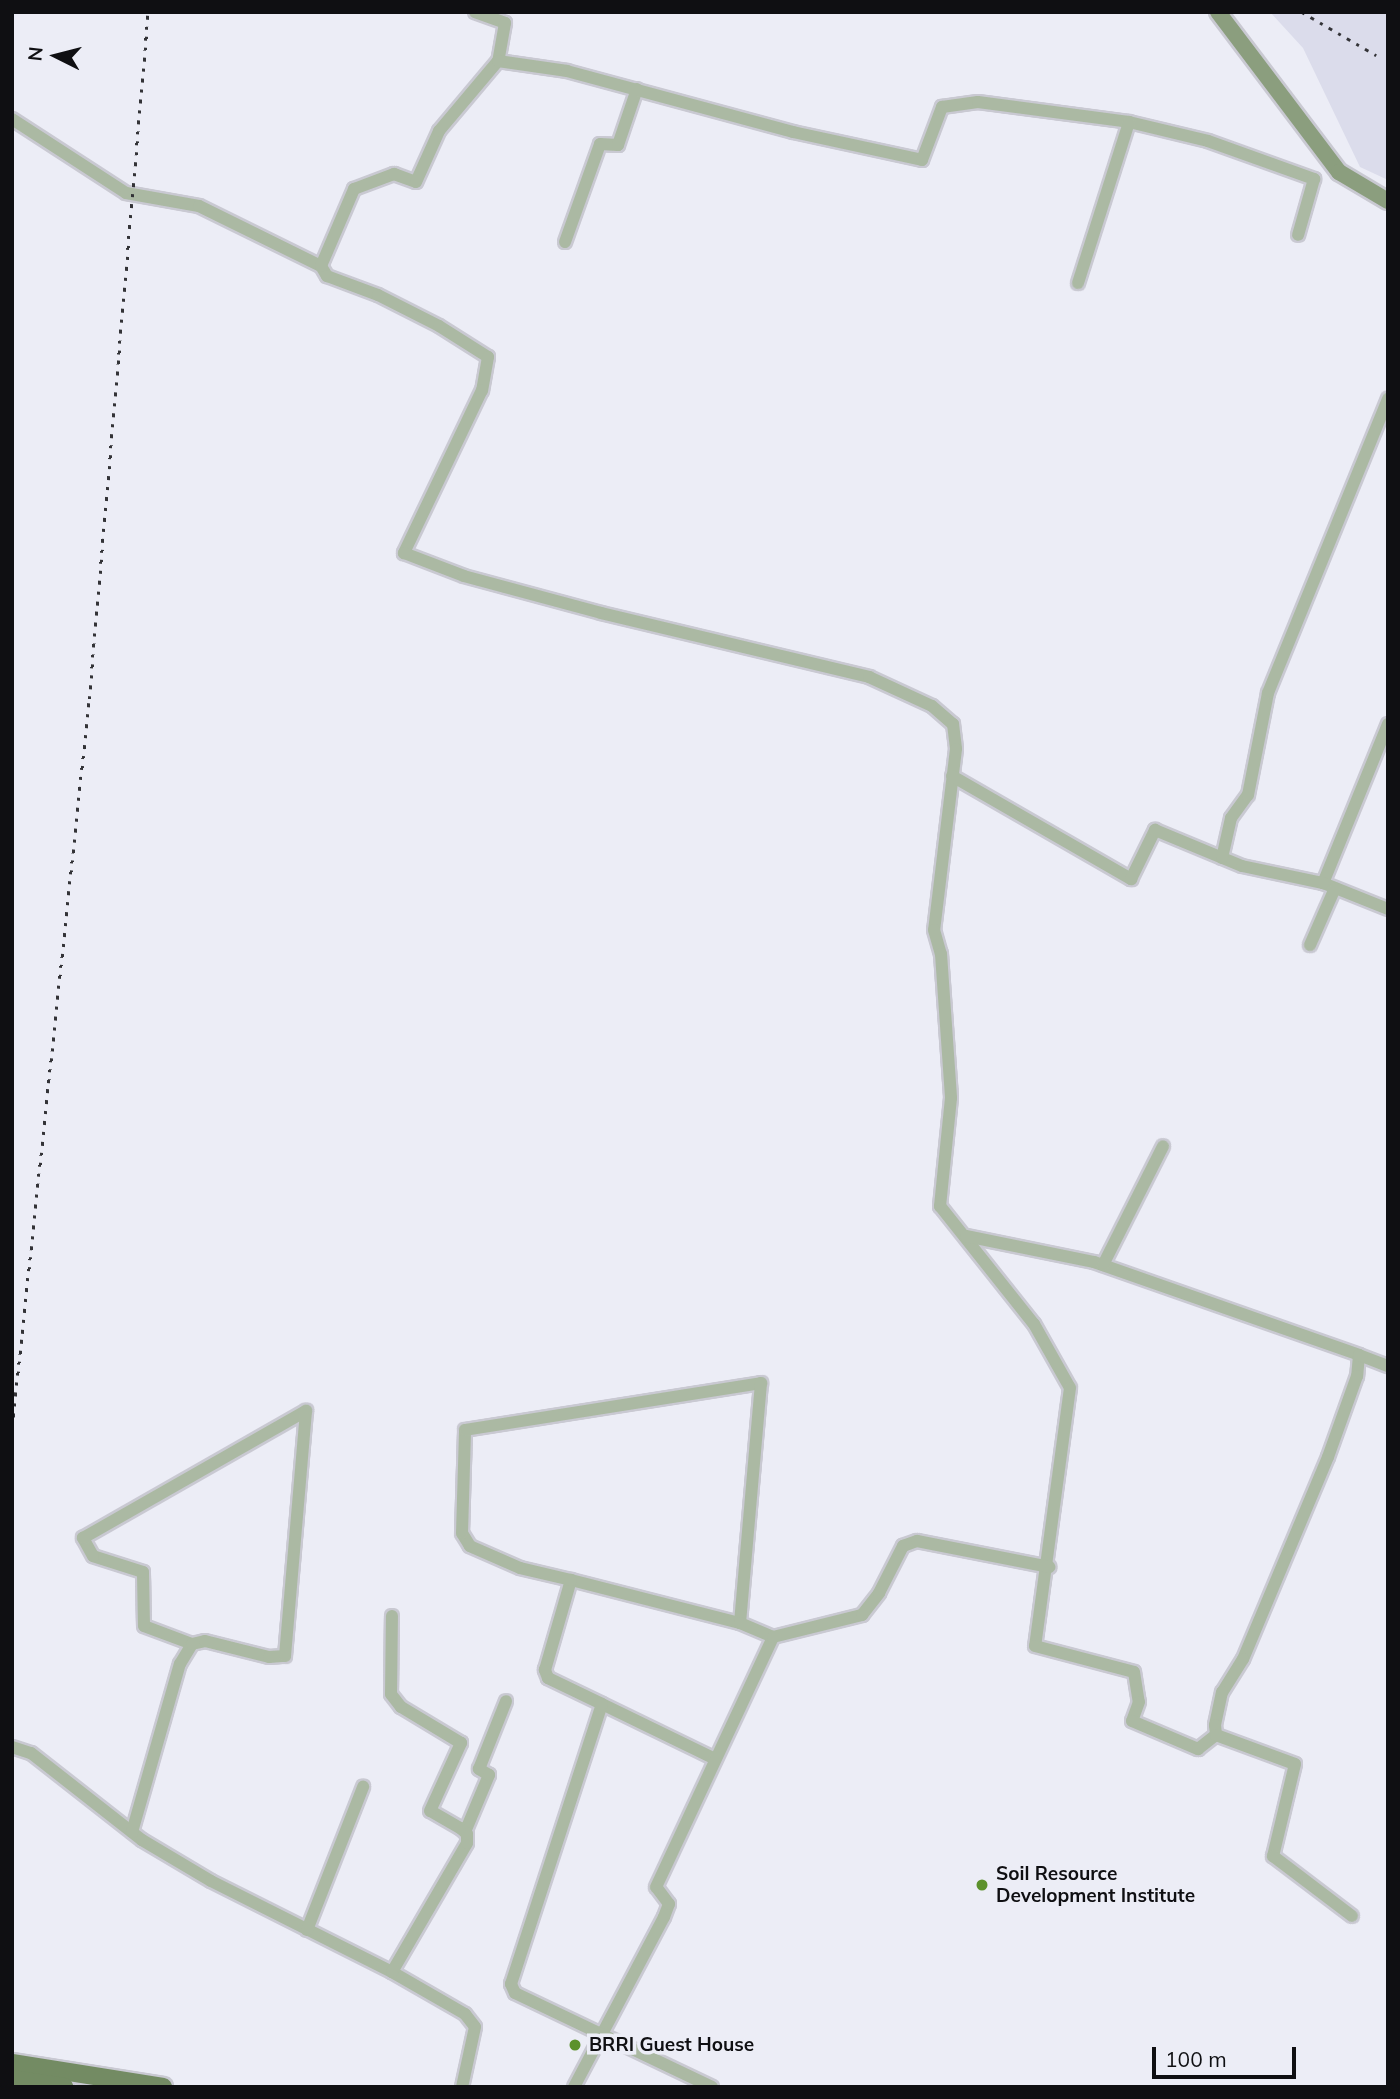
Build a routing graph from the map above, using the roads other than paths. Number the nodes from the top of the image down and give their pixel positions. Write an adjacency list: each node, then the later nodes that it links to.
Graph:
1 (475, 12): 3 (street)
2 (1218, 12): 7 (street)
3 (498, 61): 4 (street); 12 (street)
4 (637, 89): 6 (street); 11 (street)
5 (12, 119): 12 (street)
6 (1129, 122): 8 (street); 13 (street)
7 (1335, 168): 8 (street); 9 (street)
8 (1314, 179): 10 (street)
9 (1388, 201)
10 (1298, 235)
11 (565, 242)
12 (321, 266): 16 (street)
13 (1078, 283)
14 (1388, 399): 17 (street)
15 (1388, 724): 18 (street)
16 (952, 776): 17 (street); 22 (street)
17 (1223, 858): 18 (street)
18 (1329, 886): 19 (street); 20 (street)
19 (1388, 909)
20 (1310, 945)
21 (1163, 1146): 23 (street)
22 (966, 1236): 23 (street); 26 (street)
23 (1103, 1265): 24 (street)
24 (1359, 1355): 25 (street); 34 (street)
25 (1388, 1366)
26 (1049, 1567): 30 (street); 34 (street)
27 (571, 1580): 29 (street); 29 (street); 33 (street)
28 (392, 1616): 39 (street)
29 (740, 1623): 30 (street)
30 (773, 1637): 36 (street)
31 (192, 1644): 31 (street); 38 (street)
32 (506, 1701): 39 (street)
33 (602, 1704): 36 (street); 43 (street)
34 (1216, 1735): 40 (street)
35 (12, 1747): 38 (street)
36 (713, 1758): 43 (street)
37 (363, 1787): 41 (street)
38 (132, 1832): 41 (street)
39 (465, 1832): 42 (street)
40 (1352, 1916)
41 (307, 1930): 42 (street)
42 (392, 1972): 48 (street)
43 (601, 2031): 49 (street); 50 (street)
44 (12, 2063): 47 (main road)
45 (12, 2079): 46 (main road)
46 (64, 2087)
47 (163, 2087)
48 (462, 2087)
49 (574, 2087)
50 (712, 2087)

